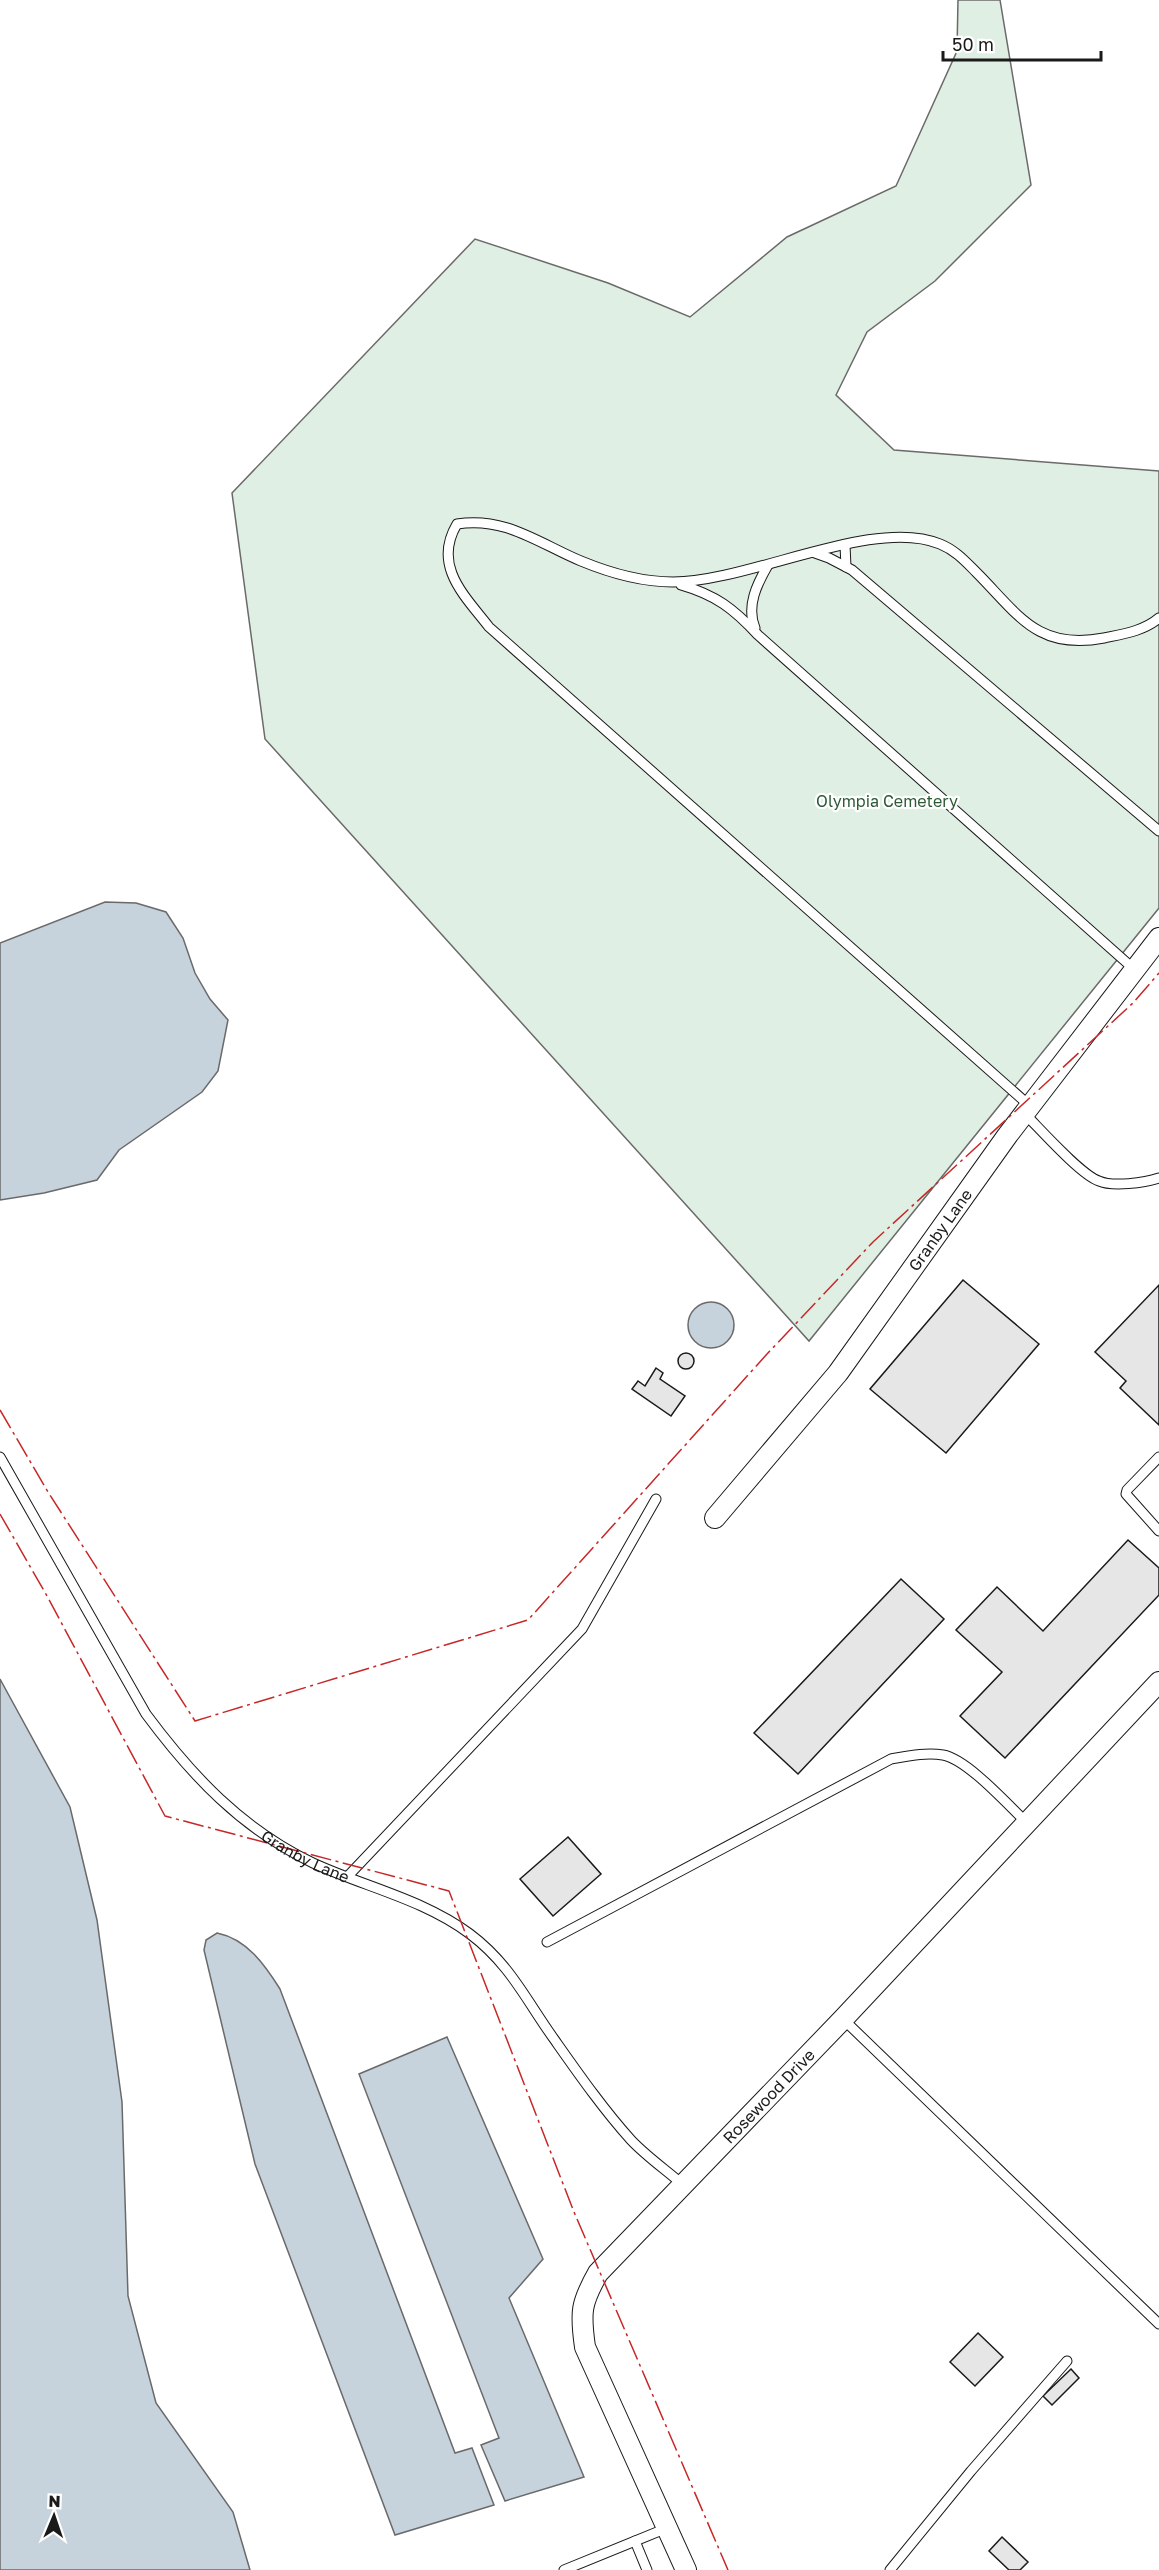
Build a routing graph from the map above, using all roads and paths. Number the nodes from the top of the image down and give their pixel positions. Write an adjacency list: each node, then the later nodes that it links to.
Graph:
1 (844, 545): 2 (lane); 4 (lane); 6 (lane)
2 (815, 553): 3 (lane); 4 (lane)
3 (768, 565): 5 (lane); 7 (lane)
4 (846, 567): 8 (lane)
5 (670, 582): 7 (lane); 11 (lane)
6 (1157, 624)
7 (758, 635): 10 (lane)
8 (1159, 831)
9 (1159, 938): 10 (street, Granby Lane)
10 (1135, 970): 11 (street, Granby Lane)
11 (1028, 1111): 12 (lane); 16 (street, Granby Lane)
12 (1159, 1178)
13 (1159, 1456): 17 (lane)
14 (0, 1457): 20 (lane, Granby Lane)
15 (656, 1499): 20 (lane)
16 (715, 1518)
17 (1159, 1531)
18 (1159, 1682): 19 (street, Rosewood Drive)
19 (1027, 1823): 21 (lane); 22 (street, Rosewood Drive)
20 (348, 1876): 23 (lane, Granby Lane)
21 (548, 1942)
22 (843, 2019): 23 (street, Rosewood Drive); 24 (lane)
23 (682, 2184): 26 (street, Rosewood Drive)
24 (1158, 2321)
25 (1067, 2361): 31 (lane)
26 (667, 2528): 27 (lane); 30 (street, Rosewood Drive)
27 (635, 2541): 28 (lane); 29 (lane)
28 (564, 2570)
29 (646, 2570)
30 (686, 2570)
31 (890, 2570)

